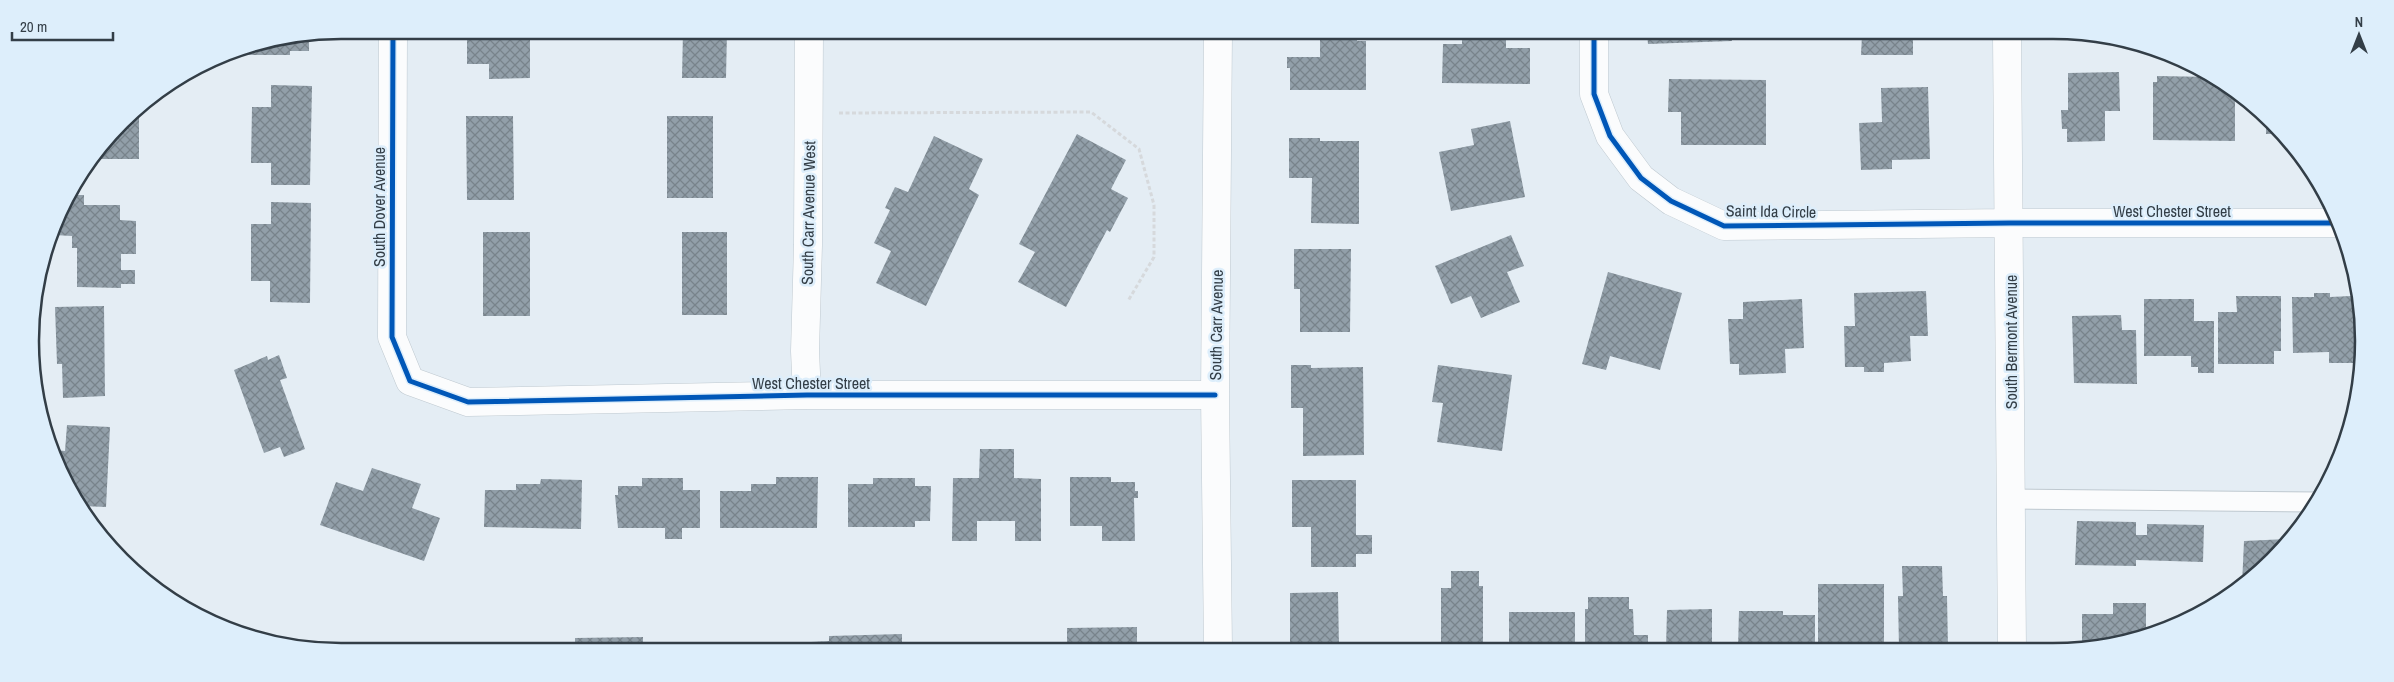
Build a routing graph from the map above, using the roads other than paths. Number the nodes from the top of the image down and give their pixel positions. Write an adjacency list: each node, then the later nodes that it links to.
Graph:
1 (393, 39): 8 (street, South Dover Avenue)
2 (809, 39): 9 (street, South Carr Avenue West)
3 (1218, 39): 10 (street, South Carr Avenue)
4 (1594, 39): 6 (street, Saint Ida Circle)
5 (2007, 39): 6 (street, South Bermont Avenue)
6 (2010, 223): 7 (street, West Chester Street); 11 (street, South Bermont Avenue)
7 (2331, 223)
8 (410, 381): 9 (street, West Chester Street)
9 (807, 395): 10 (street, West Chester Street)
10 (1215, 395): 13 (street, South Carr Avenue)
11 (2012, 498): 12 (lane); 14 (street, South Bermont Avenue)
12 (2309, 502)
13 (1218, 643)
14 (2012, 643)

